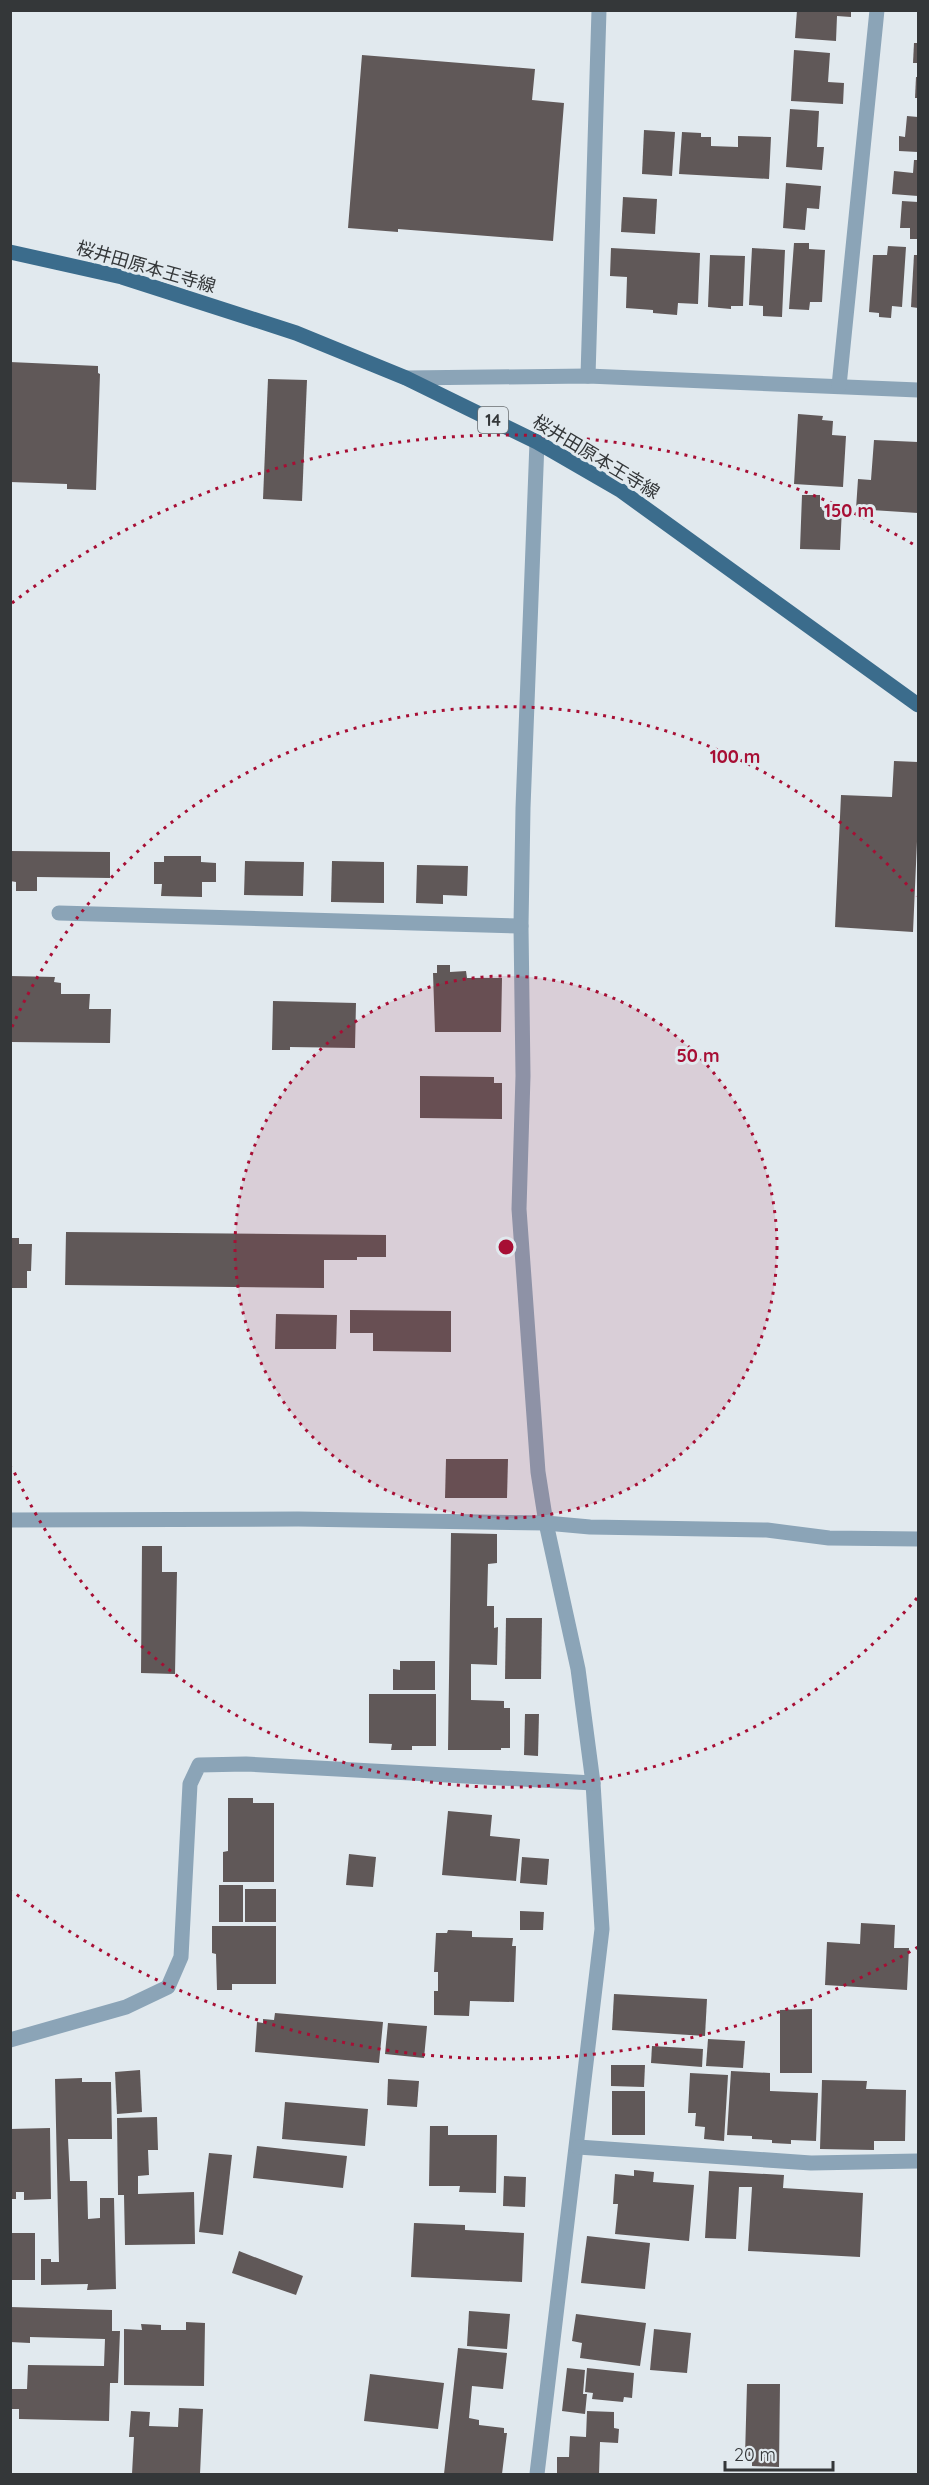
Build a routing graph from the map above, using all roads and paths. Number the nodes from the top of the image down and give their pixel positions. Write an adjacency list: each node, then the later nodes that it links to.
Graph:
1 (599, 10): 4 (street)
2 (877, 10): 6 (street)
3 (10, 252): 5 (main road, 桜井田原本王寺線 / 14)
4 (588, 376): 5 (street); 6 (street)
5 (406, 378): 8 (main road, 桜井田原本王寺線 / 14)
6 (839, 386): 7 (street)
7 (918, 390)
8 (537, 442): 9 (main road, 桜井田原本王寺線 / 14); 11 (street)
9 (918, 705)
10 (59, 913): 11 (street)
11 (521, 926): 13 (street)
12 (10, 1520): 13 (street)
13 (546, 1523): 14 (street); 15 (street)
14 (918, 1539)
15 (593, 1783): 16 (street); 17 (street)
16 (10, 2040)
17 (578, 2148): 18 (street); 19 (street)
18 (918, 2161)
19 (537, 2475)

